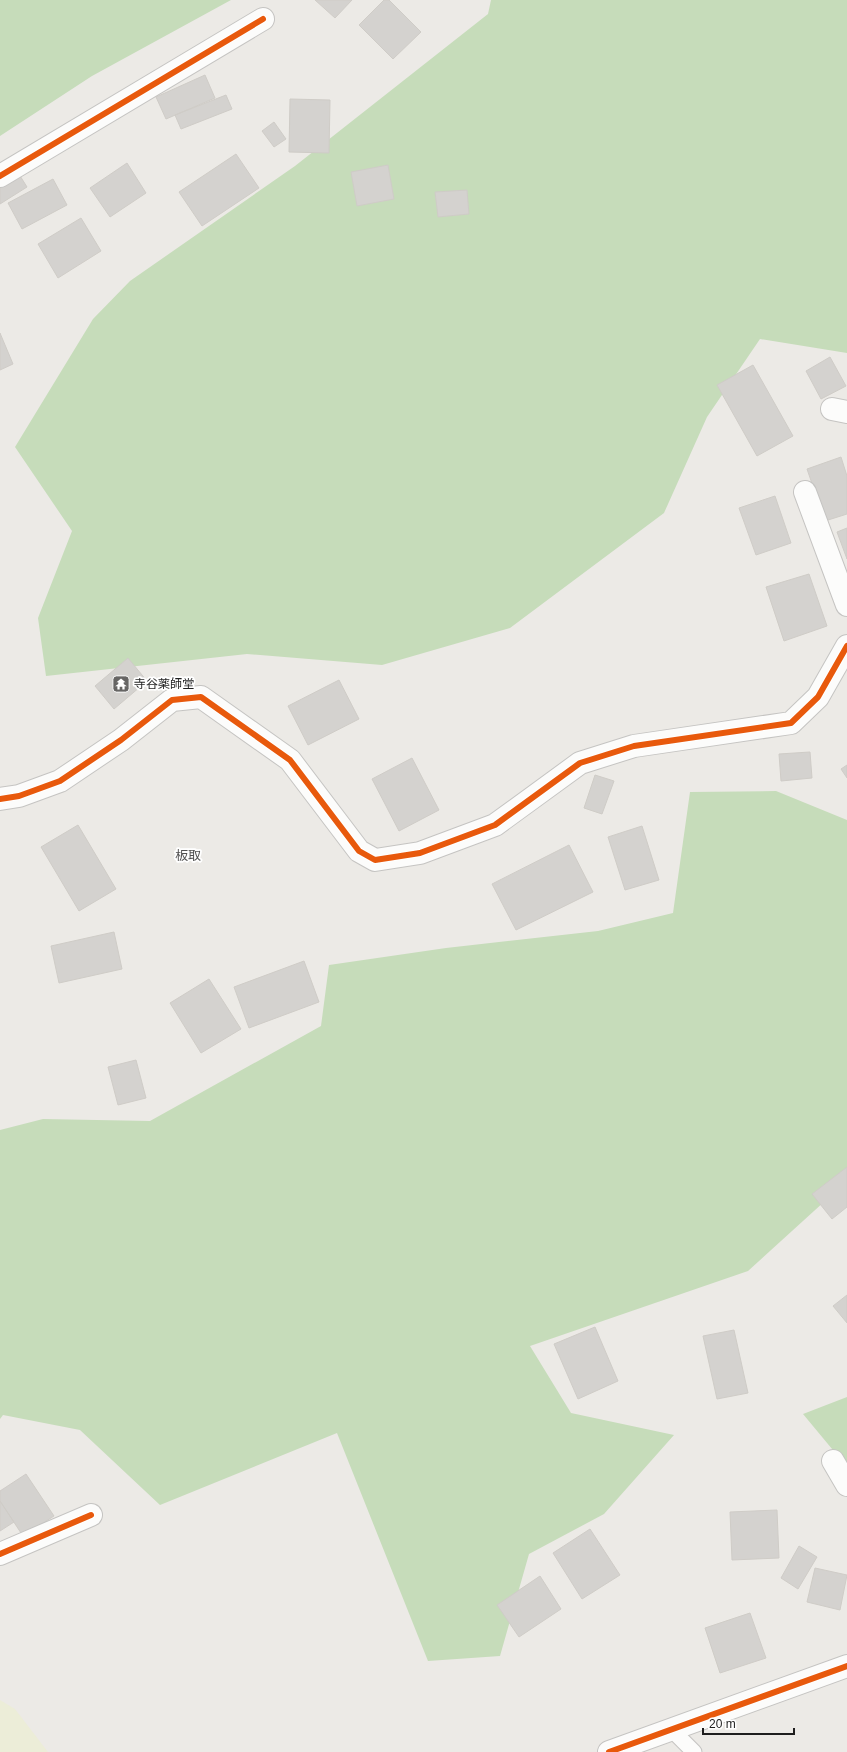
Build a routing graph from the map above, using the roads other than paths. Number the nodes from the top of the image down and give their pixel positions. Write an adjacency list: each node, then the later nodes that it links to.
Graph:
1 (263, 19): 2 (street)
2 (0, 176)
3 (805, 492): 4 (street)
4 (847, 605)
5 (847, 646): 6 (street)
6 (0, 799)
7 (832, 1461): 8 (street)
8 (847, 1486)
9 (91, 1515): 10 (street)
10 (0, 1554)
11 (847, 1666): 12 (street)
12 (671, 1729): 13 (street); 14 (lane)
13 (609, 1752)
14 (694, 1752)

